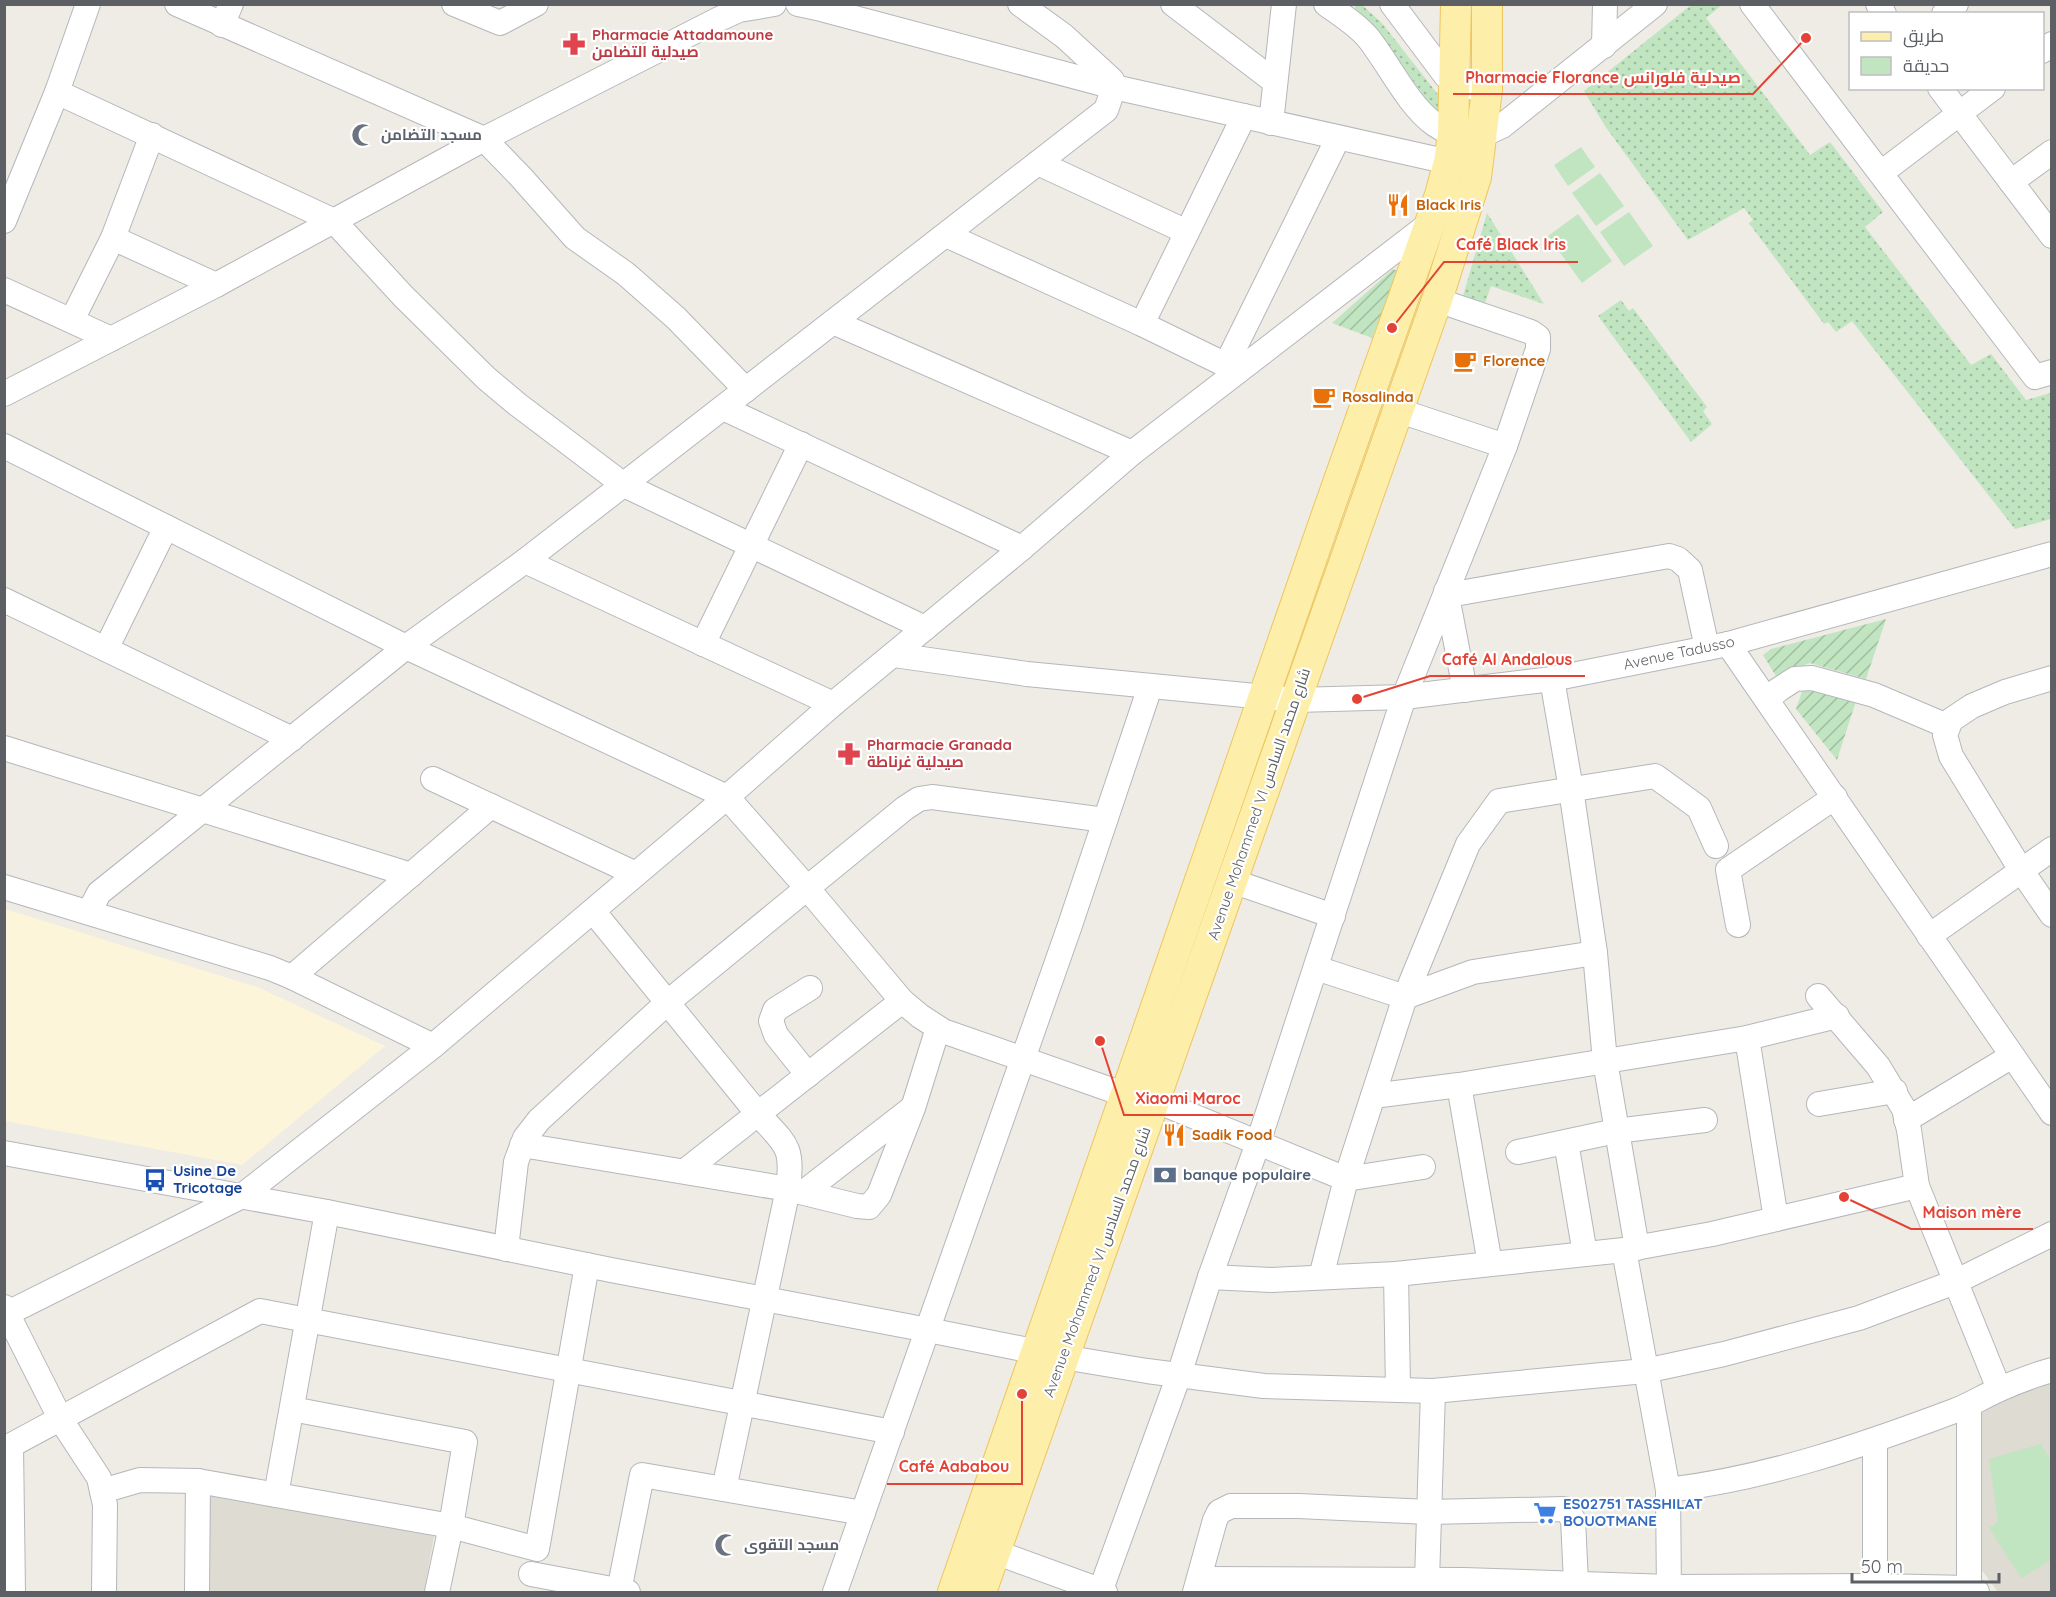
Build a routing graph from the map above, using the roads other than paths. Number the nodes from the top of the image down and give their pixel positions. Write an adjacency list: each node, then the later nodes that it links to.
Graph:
1 (88, 4): 25 (street)
2 (177, 4): 17 (street)
3 (454, 4): 4 (street)
4 (536, 4)
5 (774, 4): 31 (street)
6 (798, 4): 21 (street)
7 (1020, 4): 21 (street)
8 (1173, 4): 19 (street)
9 (1284, 4): 19 (street)
10 (1392, 4): 20 (street)
11 (1456, 4): 20 (main road, Avenue Mohammed VI شارع محمد السادس)
12 (1487, 4): 22 (main road, Avenue Mohammed VI شارع محمد السادس)
13 (1605, 4): 18 (street)
14 (1655, 4): 18 (street)
15 (1752, 4): 35 (street)
16 (1329, 5): 32 (street)
17 (226, 15): 31 (street)
18 (1604, 45): 32 (street)
19 (1275, 82): 28 (street)
20 (1455, 83): 22 (street); 32 (main road, Avenue Mohammed VI شارع محمد السادس)
21 (1114, 87): 27 (street); 34 (street)
22 (1487, 90): 32 (main road, Avenue Mohammed VI شارع محمد السادس)
23 (1941, 90): 26 (street)
24 (1990, 90): 26 (street)
25 (57, 92): 29 (street); 38 (street)
26 (1959, 114): 35 (street); 36 (street)
27 (1244, 116): 28 (street); 40 (street)
28 (1271, 123): 30 (street)
29 (152, 135): 37 (street); 43 (street)
30 (1338, 138): 32 (street); 51 (street)
31 (484, 139): 37 (street); 53 (street)
32 (1462, 144): 39 (main road, Avenue Mohammed VI شارع محمد السادس); 46 (main road, Avenue Mohammed VI شارع محمد السادس)
33 (2052, 152): 36 (street)
34 (1038, 163): 40 (street); 41 (street)
35 (1881, 173): 52 (street)
36 (2011, 182): 42 (street)
37 (334, 220): 44 (street); 61 (street)
38 (4, 221)
39 (1429, 224): 51 (street); 79 (main road, Avenue Mohammed VI شارع محمد السادس)
40 (1187, 232): 49 (street)
41 (946, 235): 48 (street); 49 (street)
42 (2052, 236)
43 (113, 238): 44 (street); 47 (street)
44 (216, 285): 50 (street)
45 (4, 290): 47 (street)
46 (1437, 300): 56 (main road, Avenue Mohammed VI شارع محمد السادس); 59 (street)
47 (72, 320): 50 (street)
48 (833, 322): 53 (street); 60 (street)
49 (1142, 324): 51 (street)
50 (111, 339): 54 (street)
51 (1228, 371): 60 (street)
52 (2052, 372)
53 (746, 390): 55 (street)
54 (4, 394)
55 (723, 408): 57 (street); 61 (street)
56 (1397, 410): 59 (street); 81 (main road, Avenue Mohammed VI شارع محمد السادس)
57 (801, 444): 63 (street); 64 (street)
58 (4, 446): 62 (street)
59 (1505, 446): 67 (street)
60 (1132, 453): 64 (street)
61 (624, 485): 63 (street); 66 (street)
62 (166, 527): 72 (street); 73 (street)
63 (752, 546): 69 (street); 70 (street)
64 (1022, 548): 69 (street)
65 (2052, 554): 71 (street, Avenue Tadusso)
66 (525, 561): 70 (street); 72 (street)
67 (1446, 591): 71 (street); 78 (street); 80 (street)
68 (4, 600): 73 (street)
69 (925, 628): 74 (street)
70 (703, 644): 83 (street)
71 (1717, 646): 76 (street, Avenue Tadusso); 82 (street)
72 (406, 647): 85 (street); 89 (street)
73 (106, 649): 85 (street)
74 (894, 655): 77 (street, Avenue Tadusso); 83 (street)
75 (2052, 678): 84 (street)
76 (1552, 679): 78 (street, Avenue Tadusso); 88 (street)
77 (1150, 687): 79 (street, Avenue Tadusso); 93 (street)
78 (1465, 690): 80 (street, Avenue Tadusso)
79 (1265, 697): 81 (street, Avenue Tadusso); 127 (main road, Avenue Mohammed VI شارع محمد السادس)
80 (1404, 697): 81 (street, Avenue Tadusso); 105 (street)
81 (1296, 700): 99 (main road, Avenue Mohammed VI شارع محمد السادس)
82 (1767, 700): 84 (street); 90 (street)
83 (833, 704): 89 (street)
84 (1947, 726): 96 (street)
85 (292, 739): 92 (street)
86 (4, 748): 92 (street)
87 (433, 779): 91 (street)
88 (1571, 789): 94 (street); 108 (street); 113 (street)
89 (727, 797): 97 (street); 101 (street)
90 (1835, 798): 106 (street); 107 (street)
91 (491, 806): 97 (street); 98 (street)
92 (204, 809): 98 (street); 103 (street)
93 (1105, 820): 101 (street); 121 (street)
94 (1716, 846)
95 (2052, 849): 96 (street)
96 (2021, 870): 104 (street); 107 (street)
97 (636, 874): 102 (street)
98 (411, 875): 110 (street)
99 (1232, 881): 105 (street); 127 (main road, Avenue Mohammed VI شارع محمد السادس)
100 (4, 887): 103 (street)
101 (808, 889): 114 (street); 115 (street)
102 (593, 911): 115 (street); 119 (street)
103 (89, 912): 110 (street)
104 (2052, 915)
105 (1333, 916): 109 (street)
106 (1738, 925)
107 (1929, 936): 120 (street)
108 (1595, 953): 113 (street); 122 (street)
109 (1316, 968): 113 (street); 136 (street)
110 (292, 977): 119 (street)
111 (810, 988): 123 (street)
112 (1818, 996): 116 (street)
113 (1405, 997): 126 (street)
114 (902, 1001): 117 (street); 123 (street)
115 (668, 1002): 131 (street); 137 (street)
116 (1837, 1016): 118 (street); 125 (street)
117 (938, 1028): 121 (street); 129 (street)
118 (1747, 1038): 122 (street); 147 (street)
119 (433, 1046): 145 (street)
120 (2012, 1056): 130 (street); 133 (street)
121 (1023, 1060): 127 (street); 161 (street)
122 (1605, 1061): 124 (street); 134 (street)
123 (808, 1075): 131 (street)
124 (1459, 1085): 126 (street); 152 (street)
125 (1895, 1091): 128 (street); 133 (street)
126 (1373, 1096): 142 (street)
127 (1140, 1097): 136 (street); 162 (main road, Avenue Mohammed VI شارع محمد السادس)
128 (1819, 1104)
129 (913, 1108): 144 (street); 144 (street)
130 (2052, 1113)
131 (758, 1114): 141 (street); 144 (street)
132 (1705, 1120): 134 (street)
133 (1906, 1120): 143 (street)
134 (1616, 1131): 135 (street); 150 (street)
135 (1566, 1142): 138 (street); 151 (street)
136 (1258, 1143): 142 (street); 155 (street)
137 (522, 1145): 141 (street); 149 (street)
138 (1518, 1152)
139 (4, 1153): 145 (street)
140 (1423, 1167): 142 (street)
141 (686, 1171): 144 (street)
142 (1346, 1179): 156 (street)
143 (1917, 1186): 147 (street); 157 (street)
144 (796, 1190): 158 (street)
145 (242, 1196): 146 (street); 159 (street)
146 (327, 1212): 149 (street); 160 (street)
147 (1776, 1220): 150 (street)
148 (2052, 1233): 157 (street)
149 (506, 1249): 153 (street)
150 (1630, 1249): 151 (street); 165 (street)
151 (1585, 1254): 152 (street)
152 (1490, 1264): 154 (street)
153 (587, 1265): 158 (street); 163 (street)
154 (1396, 1274): 156 (street); 167 (street)
155 (1209, 1277): 156 (street); 166 (street)
156 (1322, 1277)
157 (1955, 1282): 165 (street); 168 (street)
158 (765, 1299): 161 (street); 170 (street)
159 (5, 1312): 173 (street)
160 (308, 1321): 163 (street); 172 (street); 173 (street)
161 (928, 1330): 162 (street); 174 (street)
162 (1050, 1354): 166 (street); 186 (main road, Avenue Mohammed VI شارع محمد السادس); 204 (main road, Avenue Mohammed VI شارع محمد السادس)
163 (568, 1370): 170 (street); 185 (street)
164 (2052, 1370): 168 (street)
165 (1645, 1371): 169 (street); 179 (street)
166 (1179, 1376): 167 (street); 198 (street)
167 (1398, 1389): 169 (street)
168 (1999, 1389): 171 (street)
169 (1433, 1391): 182 (street)
170 (741, 1403): 174 (street); 178 (street)
171 (1969, 1406): 175 (street); 196 (street)
172 (292, 1409): 181 (street); 184 (street)
173 (61, 1420): 176 (street); 180 (street)
174 (892, 1432): 183 (street)
175 (1875, 1441): 179 (street); 194 (street)
176 (8, 1448): 199 (street)
177 (198, 1481): 180 (street); 181 (street); 201 (street)
178 (724, 1489): 183 (street); 197 (street)
179 (1668, 1490): 195 (street)
180 (102, 1491): 200 (street)
181 (276, 1495): 184 (street)
182 (1429, 1512): 187 (street); 189 (street); 190 (street)
183 (863, 1513): 203 (street)
184 (451, 1526): 185 (street); 202 (street)
185 (537, 1549): 188 (street)
186 (995, 1552): 198 (street); 205 (main road, Avenue Mohammed VI شارع محمد السادس)
187 (1427, 1580): 191 (street); 192 (street)
188 (530, 1583): 197 (street)
189 (1576, 1583): 192 (street); 195 (street)
190 (1197, 1586): 191 (street)
191 (1358, 1586)
192 (1463, 1586)
193 (1746, 1589): 194 (street); 195 (street)
194 (1875, 1589): 196 (street)
195 (1669, 1590)
196 (1973, 1590)
197 (624, 1592)
198 (1102, 1592)
199 (13, 1593)
200 (104, 1593)
201 (197, 1593)
202 (437, 1593)
203 (835, 1593)
204 (952, 1593)
205 (981, 1593)

